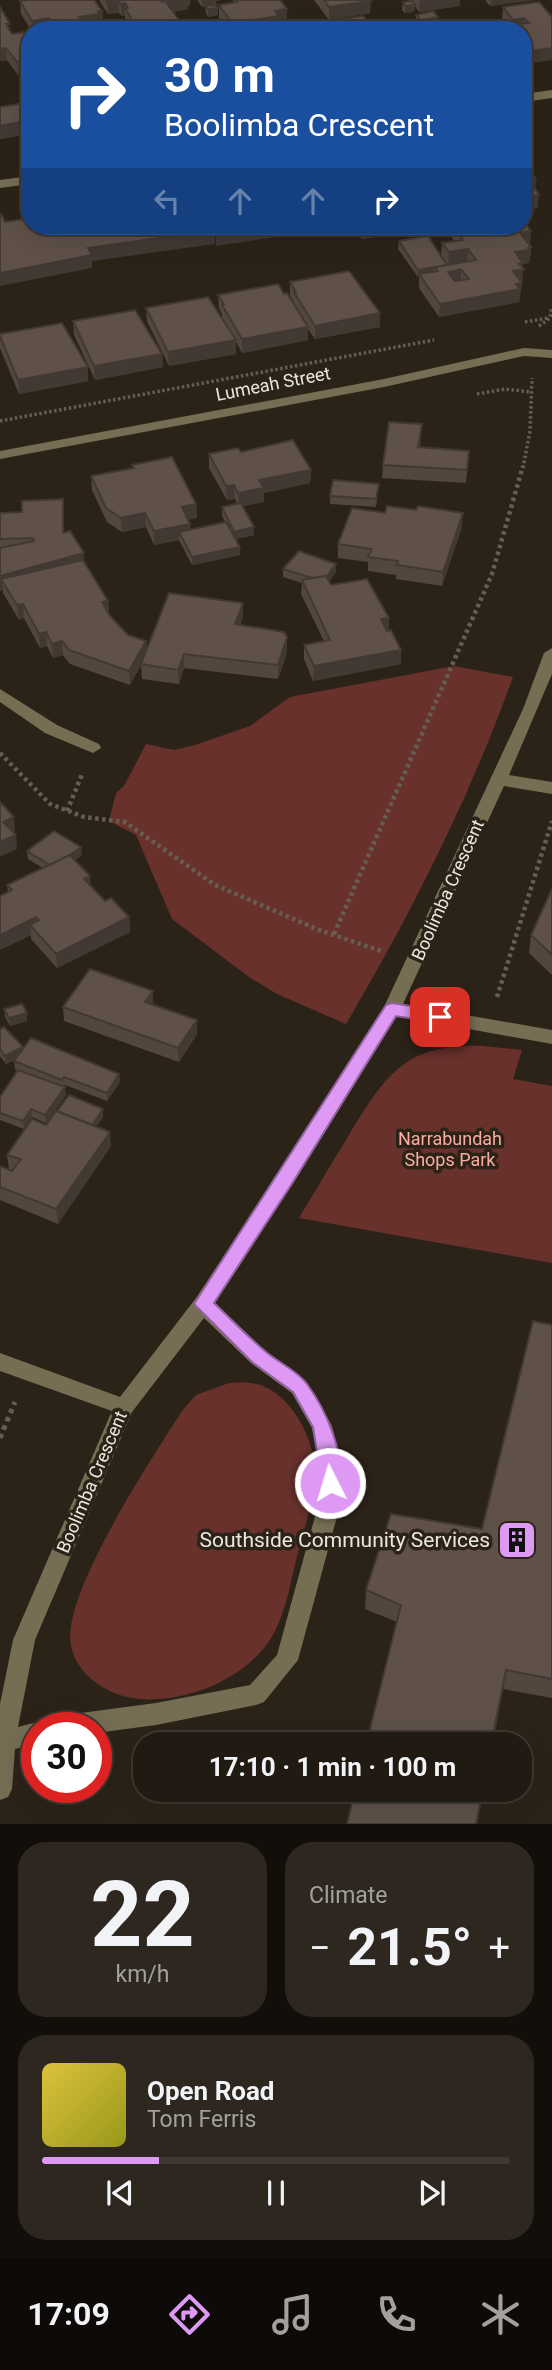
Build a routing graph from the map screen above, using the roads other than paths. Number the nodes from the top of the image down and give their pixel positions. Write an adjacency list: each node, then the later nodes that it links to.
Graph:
1 (552, 94): 2 (street)
2 (532, 97)
3 (21, 181): 4 (street)
4 (0, 184)
5 (552, 354): 6 (street, Lumeah Street)
6 (0, 455)
7 (552, 653): 10 (street, Boolimba Crescent)
8 (0, 694): 9 (street)
9 (93, 748)
10 (498, 779): 11 (street); 12 (street, Boolimba Crescent)
11 (552, 788)
12 (392, 1009): 13 (street); 14 (street, Boolimba Crescent)
13 (552, 1037)
14 (203, 1304): 16 (street, Boolimba Crescent); 17 (street)
15 (0, 1362): 16 (street)
16 (124, 1407): 19 (street, Boolimba Crescent)
17 (112, 1720)
18 (21, 1737): 19 (street)
19 (4, 1741): 20 (street, Boolimba Crescent)
20 (0, 1789)

